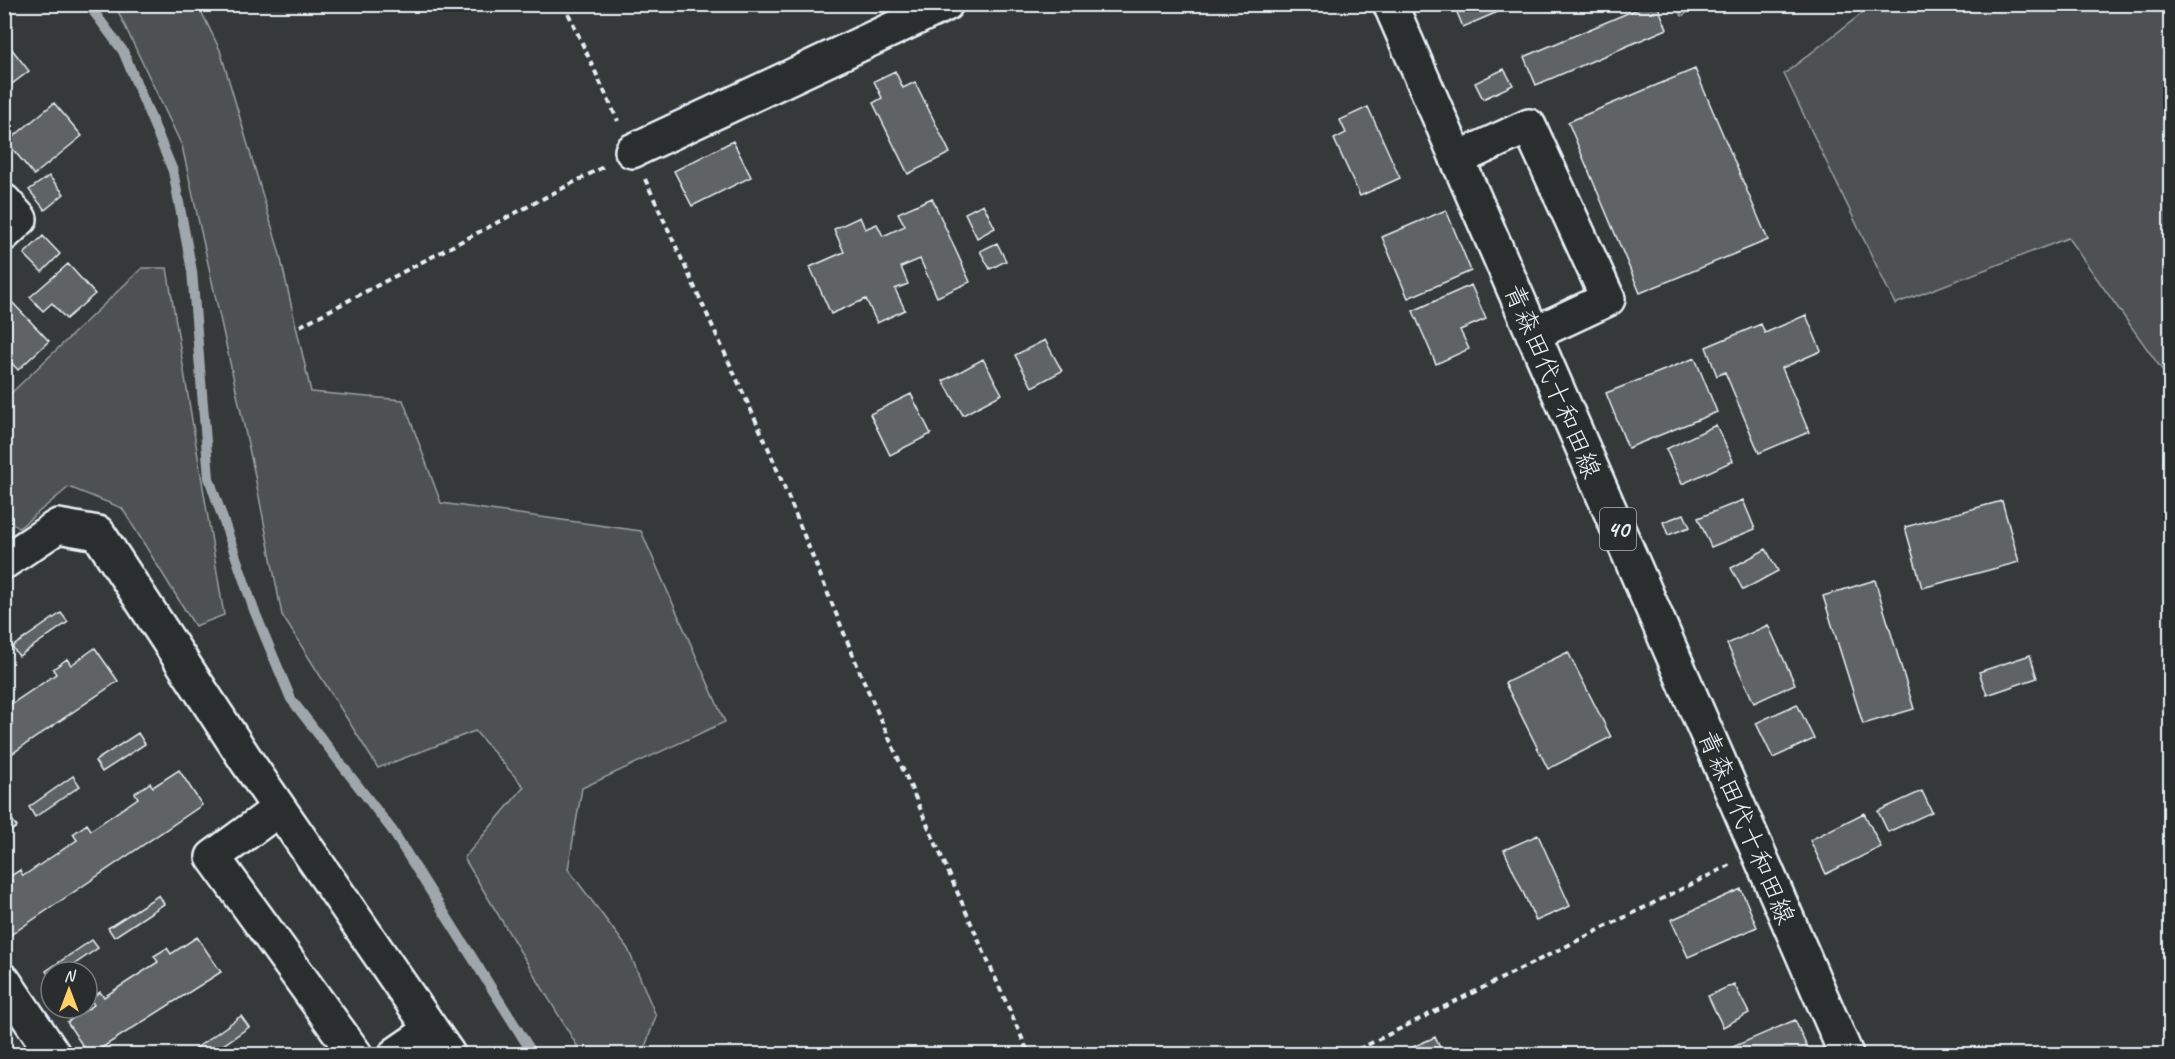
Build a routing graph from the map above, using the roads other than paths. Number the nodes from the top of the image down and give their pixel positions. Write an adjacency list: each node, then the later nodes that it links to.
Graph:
1 (946, 4): 3 (main road)
2 (1390, 4): 4 (main road, 青森田代十和田線 / 40)
3 (632, 151)
4 (1457, 159): 7 (main road, 青森田代十和田線 / 40); 7 (main road)
5 (4, 201): 6 (main road)
6 (4, 234)
7 (1533, 334): 15 (main road, 青森田代十和田線 / 40)
8 (4, 562): 9 (main road)
9 (279, 809): 11 (main road); 13 (main road)
10 (4, 981): 12 (main road)
11 (439, 1042): 14 (main road)
12 (53, 1054)
13 (355, 1054)
14 (396, 1054)
15 (1846, 1054)

